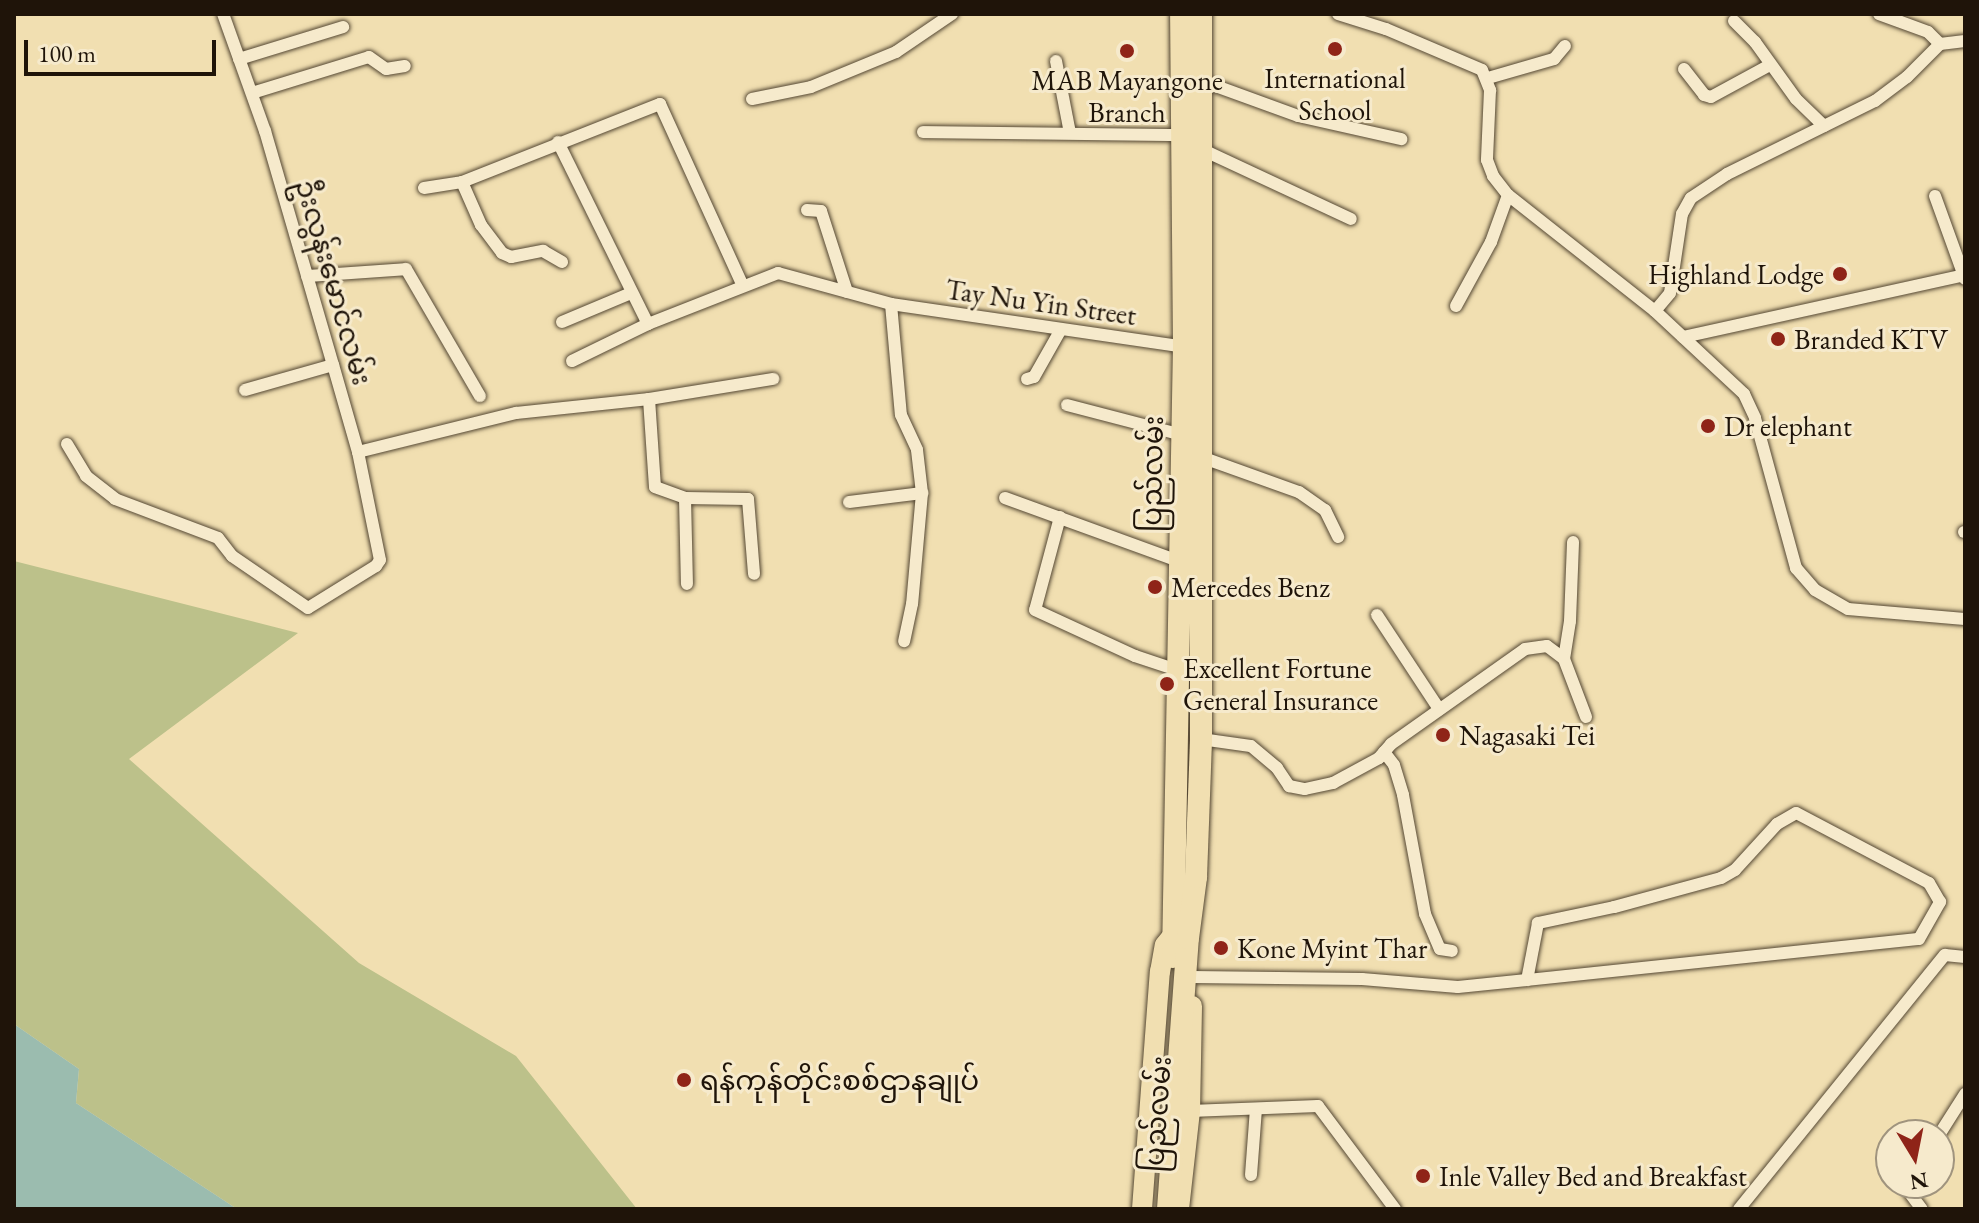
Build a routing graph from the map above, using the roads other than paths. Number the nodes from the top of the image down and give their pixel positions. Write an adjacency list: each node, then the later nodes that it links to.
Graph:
1 (223, 14): 14 (street, ဦးလွန်းမောင်လမ်း)
2 (952, 14): 22 (street)
3 (1181, 14): 26 (highway, ပြည်လမ်း)
4 (1201, 14): 20 (highway, ပြည်လမ်း)
5 (1338, 14): 10 (street)
6 (1389, 14): 10 (street)
7 (1879, 14): 12 (street)
8 (1734, 21): 16 (street)
9 (343, 27): 14 (street)
10 (1386, 29): 19 (street)
11 (1965, 41): 12 (street)
12 (1940, 44): 23 (street)
13 (1565, 46): 19 (street)
14 (239, 59): 21 (street, ဦးလွန်းမောင်လမ်း)
15 (1056, 61): 25 (street)
16 (1770, 65): 18 (street); 23 (street)
17 (405, 66): 21 (street)
18 (1684, 69)
19 (1488, 78): 32 (street)
20 (1202, 81): 27 (street); 29 (highway, ပြည်လမ်း)
21 (252, 93): 37 (street, ဦးလွန်းမောင်လမ်း)
22 (752, 99)
23 (1824, 126): 44 (street)
24 (923, 132): 25 (street)
25 (1070, 133): 26 (street)
26 (1183, 135): 49 (highway, ပြည်လမ်း)
27 (1401, 139)
28 (558, 142): 30 (street); 39 (street); 41 (street)
29 (1203, 150): 35 (street); 61 (highway, ပြည်လမ်း)
30 (462, 182): 31 (street); 36 (street)
31 (424, 188)
32 (1508, 195): 43 (street); 44 (street)
33 (1935, 196): 38 (street)
34 (807, 210): 40 (street)
35 (1351, 219)
36 (562, 262)
37 (307, 276): 51 (street, ဦးလွန်းမောင်လမ်း); 55 (street)
38 (1965, 277): 48 (street)
39 (743, 286): 40 (street, Tay Nu Yin Street); 46 (street, Tay Nu Yin Street)
40 (847, 292): 42 (street, Tay Nu Yin Street)
41 (631, 293): 45 (street); 46 (street)
42 (891, 304): 47 (street, Tay Nu Yin Street); 62 (street)
43 (1456, 306)
44 (1655, 311): 48 (street)
45 (562, 322)
46 (648, 324): 50 (street, Tay Nu Yin Street)
47 (1060, 331): 49 (street, Tay Nu Yin Street); 53 (street)
48 (1683, 337): 73 (street)
49 (1184, 347): 58 (highway, ပြည်လမ်း)
50 (572, 361)
51 (333, 365): 54 (street); 60 (street, ဦးလွန်းမောင်လမ်း)
52 (773, 379): 56 (street)
53 (1027, 379)
54 (245, 390)
55 (480, 396)
56 (649, 399): 60 (street); 63 (street)
57 (1067, 405): 58 (street)
58 (1182, 435): 69 (highway, ပြည်လမ်း)
59 (67, 444): 60 (street, ဦးလွန်းမောင်လမ်း)
60 (358, 452)
61 (1201, 457): 67 (street); 79 (highway, ပြည်လမ်း)
62 (922, 493): 65 (street); 74 (street)
63 (685, 498): 70 (street); 71 (street)
64 (1005, 498): 66 (street)
65 (849, 502)
66 (1060, 517): 69 (street); 76 (street)
67 (1338, 537)
68 (1573, 542): 75 (street)
69 (1181, 562): 76 (highway, ပြည်လမ်း)
70 (754, 574)
71 (687, 584)
72 (1377, 615): 77 (street)
73 (1965, 619)
74 (904, 641)
75 (1564, 659): 77 (street); 78 (street)
76 (1180, 671): 81 (highway, ပြည်လမ်း)
77 (1439, 709): 80 (street)
78 (1586, 717)
79 (1201, 739): 80 (street); 81 (highway, ပြည်လမ်း)
80 (1384, 752): 82 (street)
81 (1181, 934): 84 (main road, ပြည်လမ်း); 91 (main road, ပြည်လမ်း); 92 (highway, ပြည်လမ်း); 93 (highway, ပြည်လမ်း)
82 (1452, 951)
83 (1965, 957): 96 (street)
84 (1192, 977): 85 (street); 88 (main road, ပြည်လမ်း)
85 (1527, 980): 85 (street)
86 (1965, 1094): 89 (street)
87 (1256, 1109): 88 (street); 90 (street); 95 (street)
88 (1190, 1111): 94 (main road, ပြည်လမ်း)
89 (1949, 1119)
90 (1251, 1175)
91 (1142, 1209)
92 (1156, 1209)
93 (1168, 1209)
94 (1179, 1209)
95 (1395, 1209)
96 (1739, 1209)

